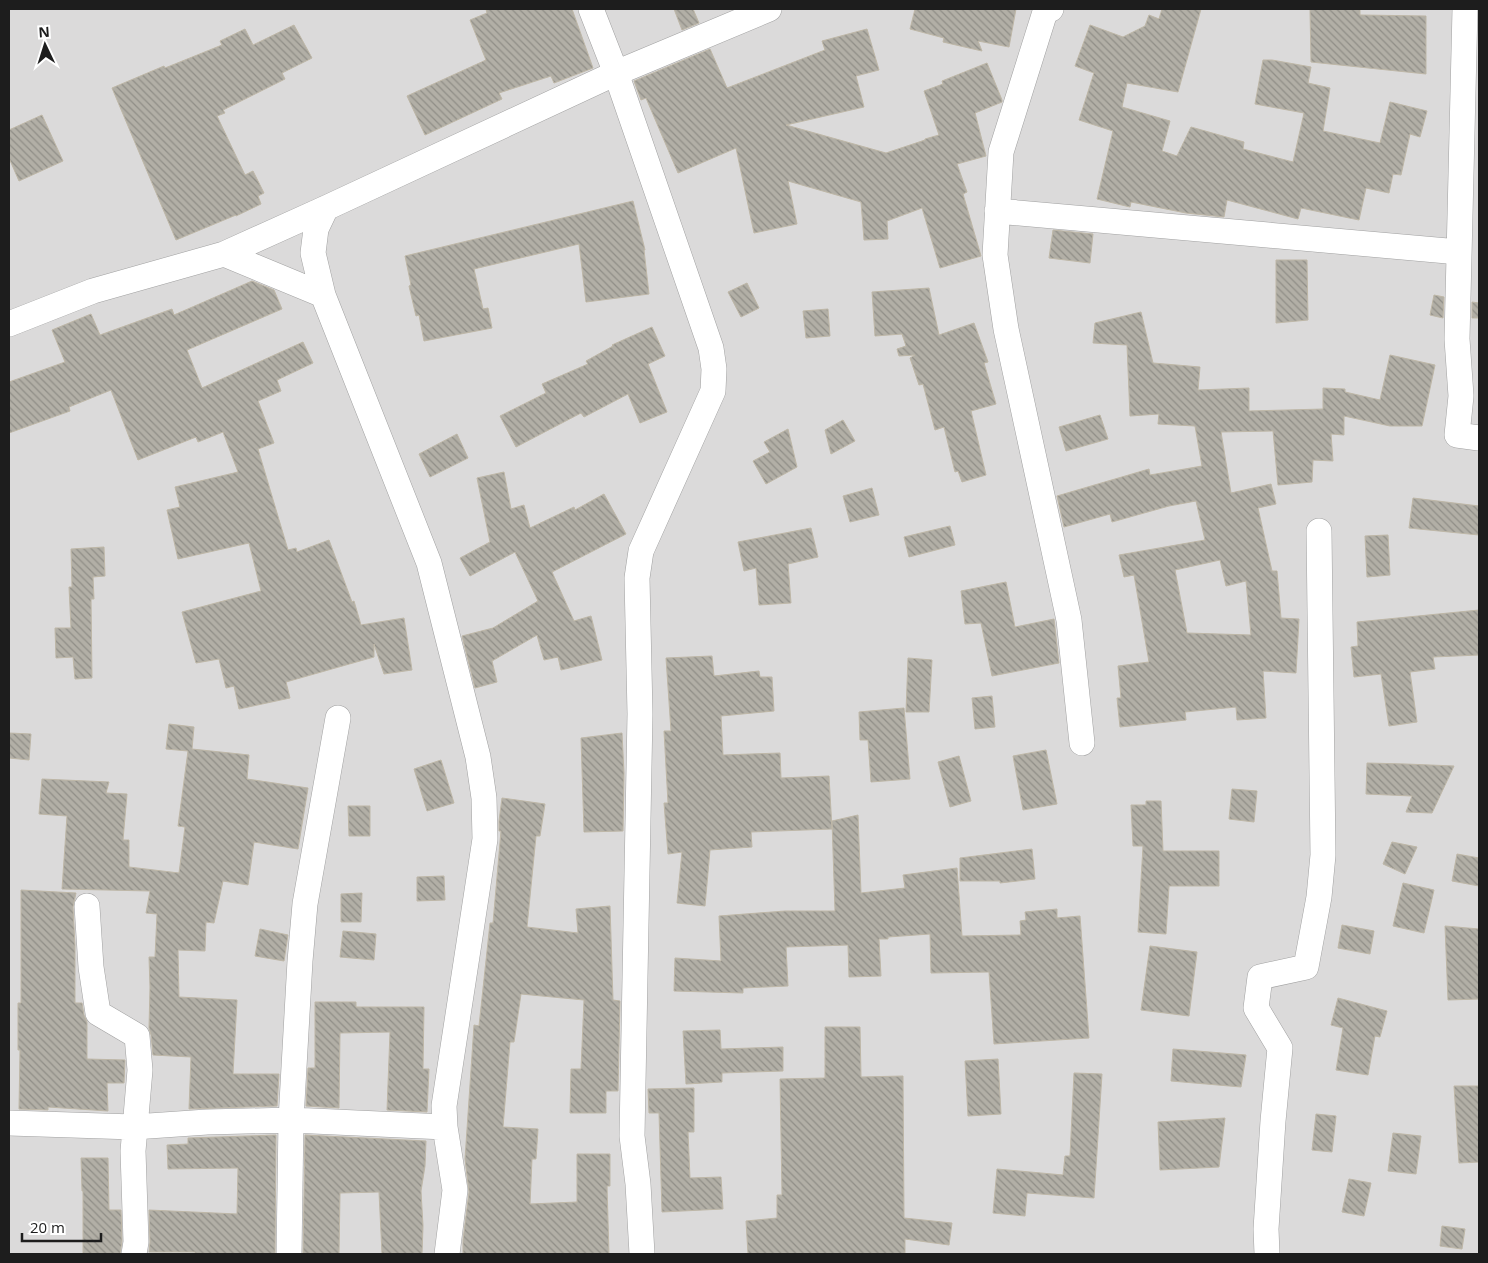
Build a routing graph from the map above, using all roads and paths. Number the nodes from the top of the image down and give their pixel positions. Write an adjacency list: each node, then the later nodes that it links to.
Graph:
1 (591, 9): 5 (street)
2 (769, 9): 5 (street)
3 (1465, 9): 8 (street)
4 (1046, 10): 7 (street)
5 (616, 73): 6 (street); 24 (street)
6 (326, 208): 9 (street); 10 (street)
7 (997, 211): 8 (street); 15 (street)
8 (1459, 252): 12 (street)
9 (224, 254): 10 (street); 11 (street)
10 (323, 295): 20 (street)
11 (9, 324)
12 (1479, 438)
13 (1318, 531): 25 (street)
14 (338, 718): 17 (street)
15 (1082, 742)
16 (87, 906): 19 (street)
17 (291, 1120): 19 (street); 20 (street); 22 (street)
18 (9, 1123): 19 (street)
19 (134, 1127): 21 (street)
20 (446, 1127): 23 (street)
21 (134, 1254)
22 (290, 1254)
23 (447, 1254)
24 (642, 1254)
25 (1267, 1254)

